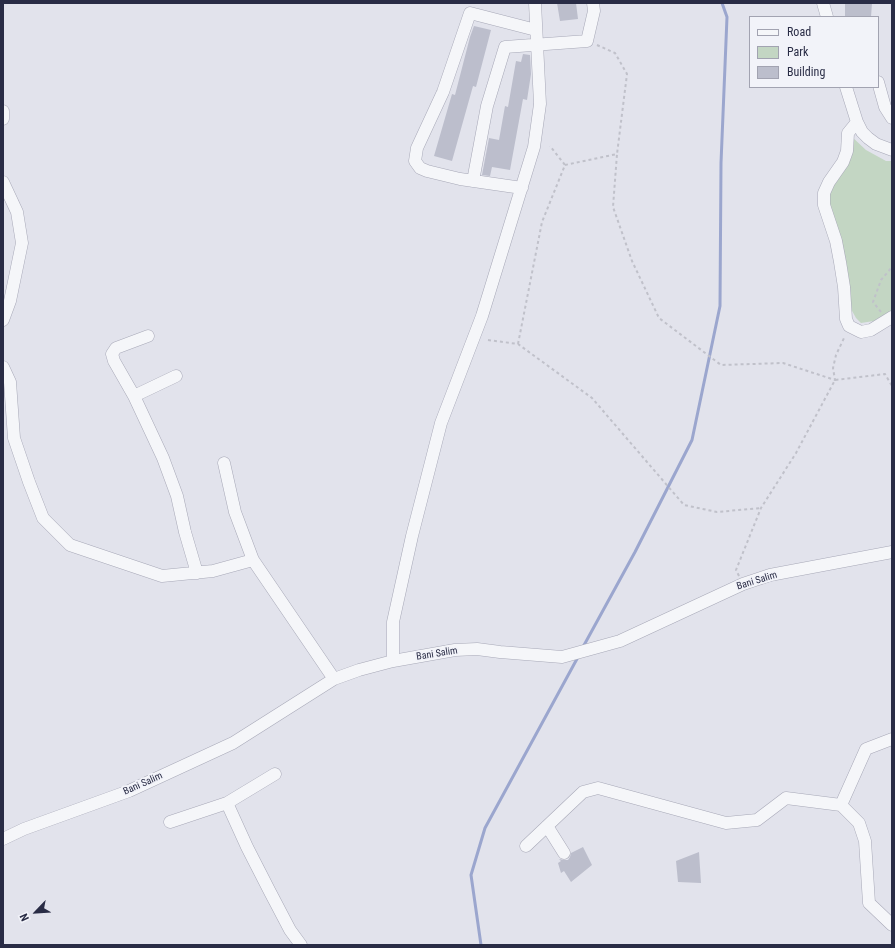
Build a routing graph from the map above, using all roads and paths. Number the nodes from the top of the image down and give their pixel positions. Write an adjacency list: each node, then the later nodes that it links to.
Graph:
1 (535, 3): 5 (street)
2 (593, 3): 6 (street)
3 (823, 3): 4 (street)
4 (827, 16)
5 (536, 30): 7 (street); 18 (street)
6 (587, 41): 7 (street); 16 (path)
7 (537, 45): 18 (street); 20 (street)
8 (879, 86): 11 (street)
9 (846, 88): 13 (street)
10 (3, 111): 12 (street)
11 (892, 118)
12 (3, 119)
13 (857, 122): 15 (street); 24 (street)
14 (550, 146): 17 (path)
15 (892, 150)
16 (617, 154): 17 (path); 30 (path)
17 (565, 165): 27 (path)
18 (473, 181): 20 (street)
19 (3, 182): 23 (street)
20 (522, 188): 39 (street)
21 (892, 267): 22 (path)
22 (889, 319): 24 (street)
23 (3, 320)
24 (849, 326): 30 (path)
25 (148, 336): 32 (street)
26 (488, 340): 27 (path)
27 (518, 344): 34 (path)
28 (3, 367): 37 (street)
29 (176, 376): 32 (street)
30 (835, 380): 31 (path); 34 (path)
31 (892, 386)
32 (134, 396): 37 (street)
33 (224, 463): 36 (street)
34 (761, 508): 38 (path)
35 (892, 552): 38 (street, Bani Salim)
36 (253, 560): 37 (street); 40 (street)
37 (197, 573)
38 (742, 584): 39 (street, Bani Salim)
39 (393, 662): 40 (street, Bani Salim)
40 (334, 679): 47 (street, Bani Salim)
41 (892, 739): 44 (street)
42 (275, 774): 43 (street)
43 (227, 802): 45 (street); 51 (street)
44 (841, 804): 46 (street); 50 (street)
45 (170, 822)
46 (547, 826): 48 (street); 49 (street)
47 (3, 839)
48 (526, 846)
49 (564, 853)
50 (892, 925)
51 (301, 945)

